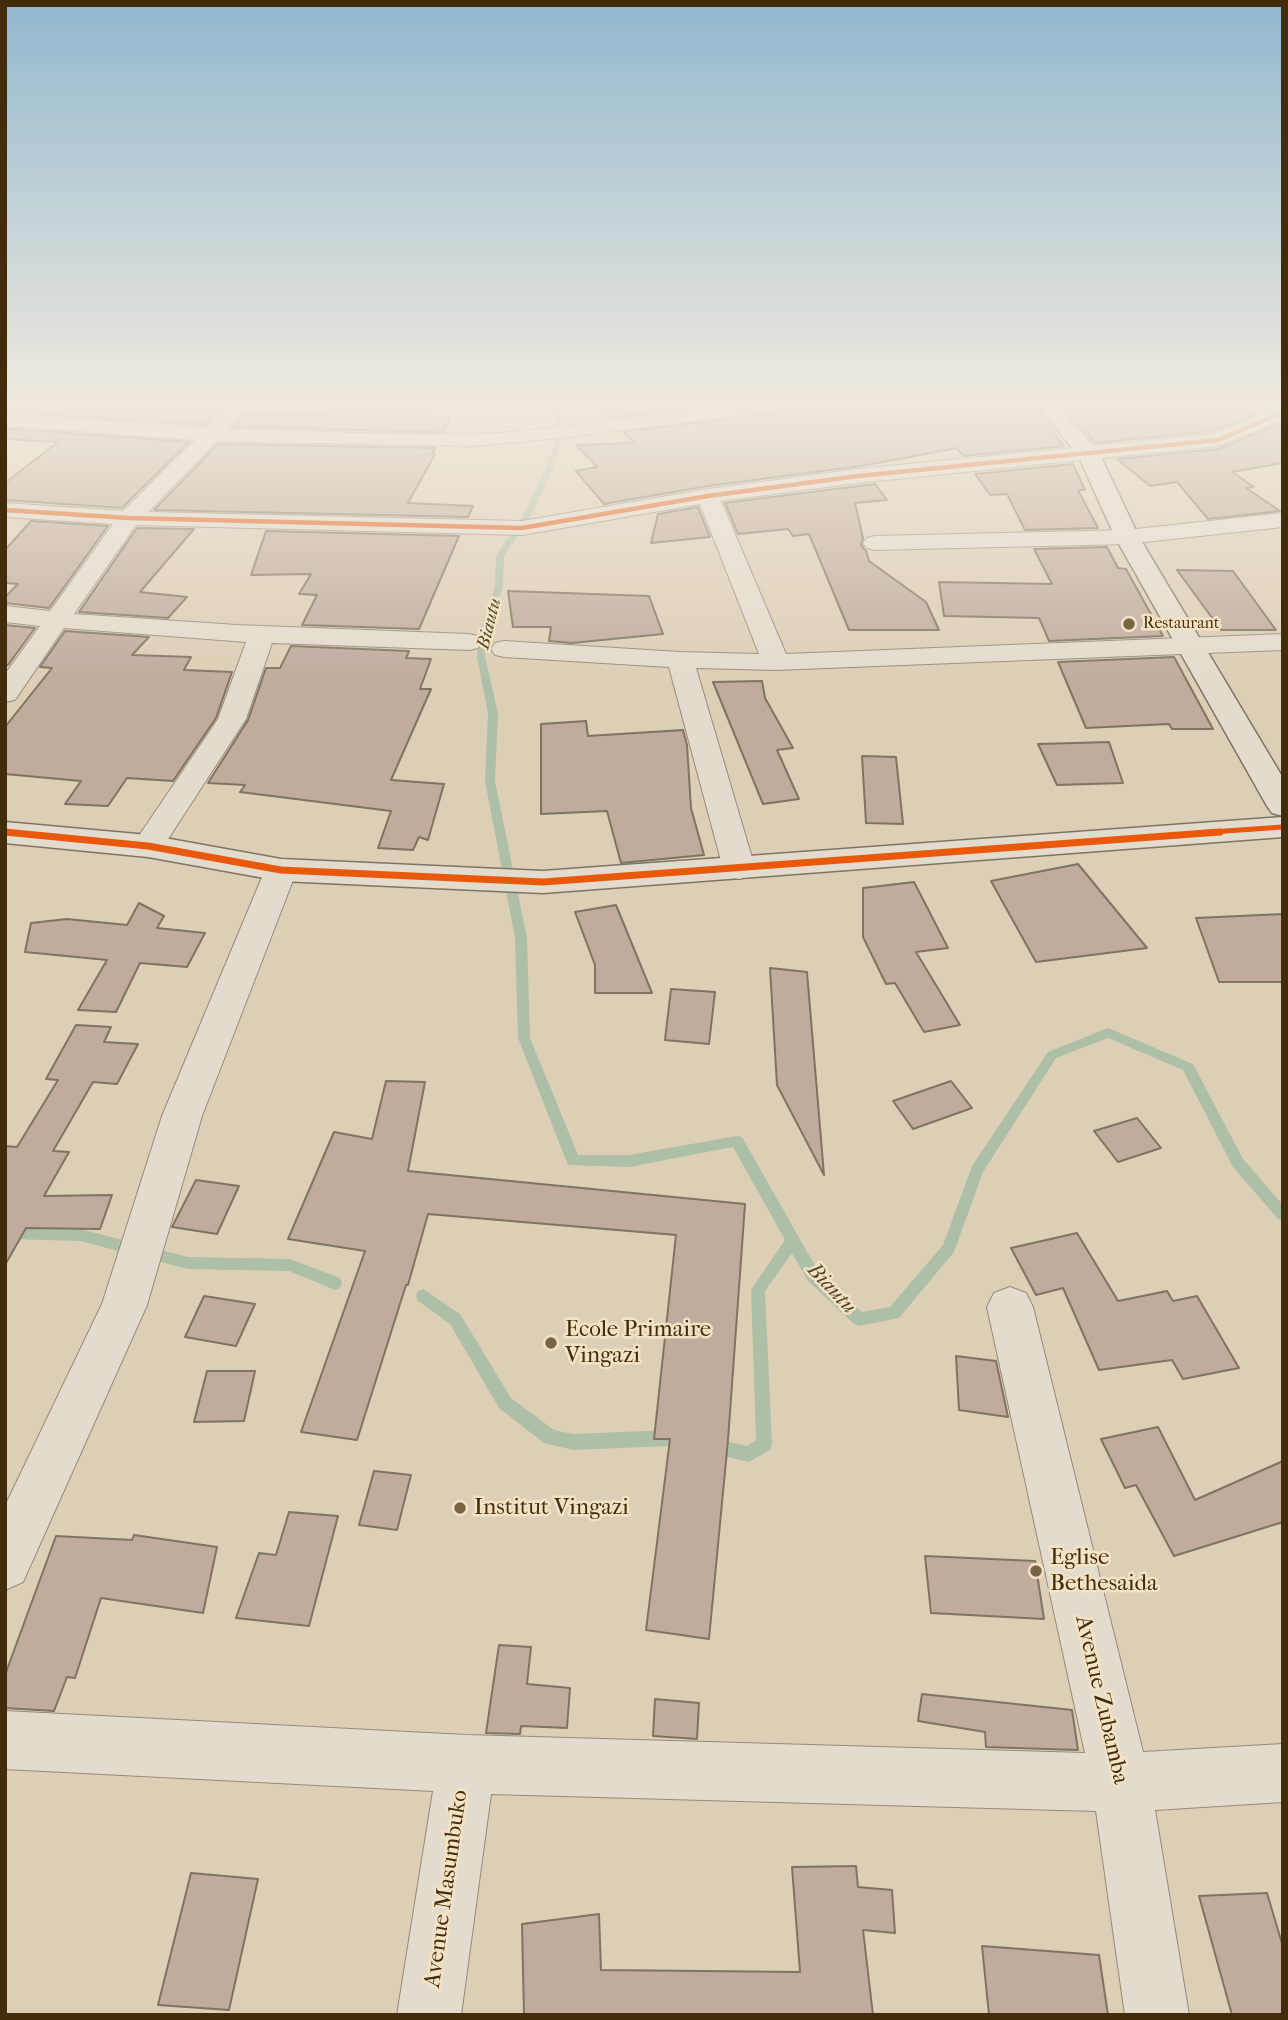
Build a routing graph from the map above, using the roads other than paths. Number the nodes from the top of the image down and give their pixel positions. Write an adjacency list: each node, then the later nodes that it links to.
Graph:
1 (151, 496): 6 (street)
2 (701, 496): 6 (street)
3 (709, 496): 18 (street)
4 (1108, 496): 8 (street)
5 (5, 510): 6 (street)
6 (129, 518): 11 (street)
7 (1283, 520): 8 (street)
8 (1127, 537): 9 (street); 15 (street)
9 (875, 543)
10 (5, 614): 11 (street)
11 (58, 621): 12 (street); 19 (street)
12 (262, 635): 13 (street); 23 (street)
13 (469, 642)
14 (1283, 642): 15 (street)
15 (1189, 645): 18 (street); 20 (street)
16 (504, 649): 17 (street)
17 (680, 660): 18 (street); 24 (street)
18 (776, 662)
19 (5, 694)
20 (1283, 806)
21 (1283, 827): 24 (street)
22 (5, 832): 23 (street)
23 (148, 845): 25 (street)
24 (739, 867): 25 (street)
25 (281, 870): 27 (street)
26 (1010, 1307): 31 (street, Avenue Zubamba)
27 (5, 1564)
28 (5, 1740): 29 (street)
29 (466, 1764): 31 (street); 32 (street, Avenue Masumbuko)
30 (1283, 1773): 31 (street)
31 (1121, 1783): 33 (street, Avenue Zubamba)
32 (429, 2015)
33 (1157, 2015)

